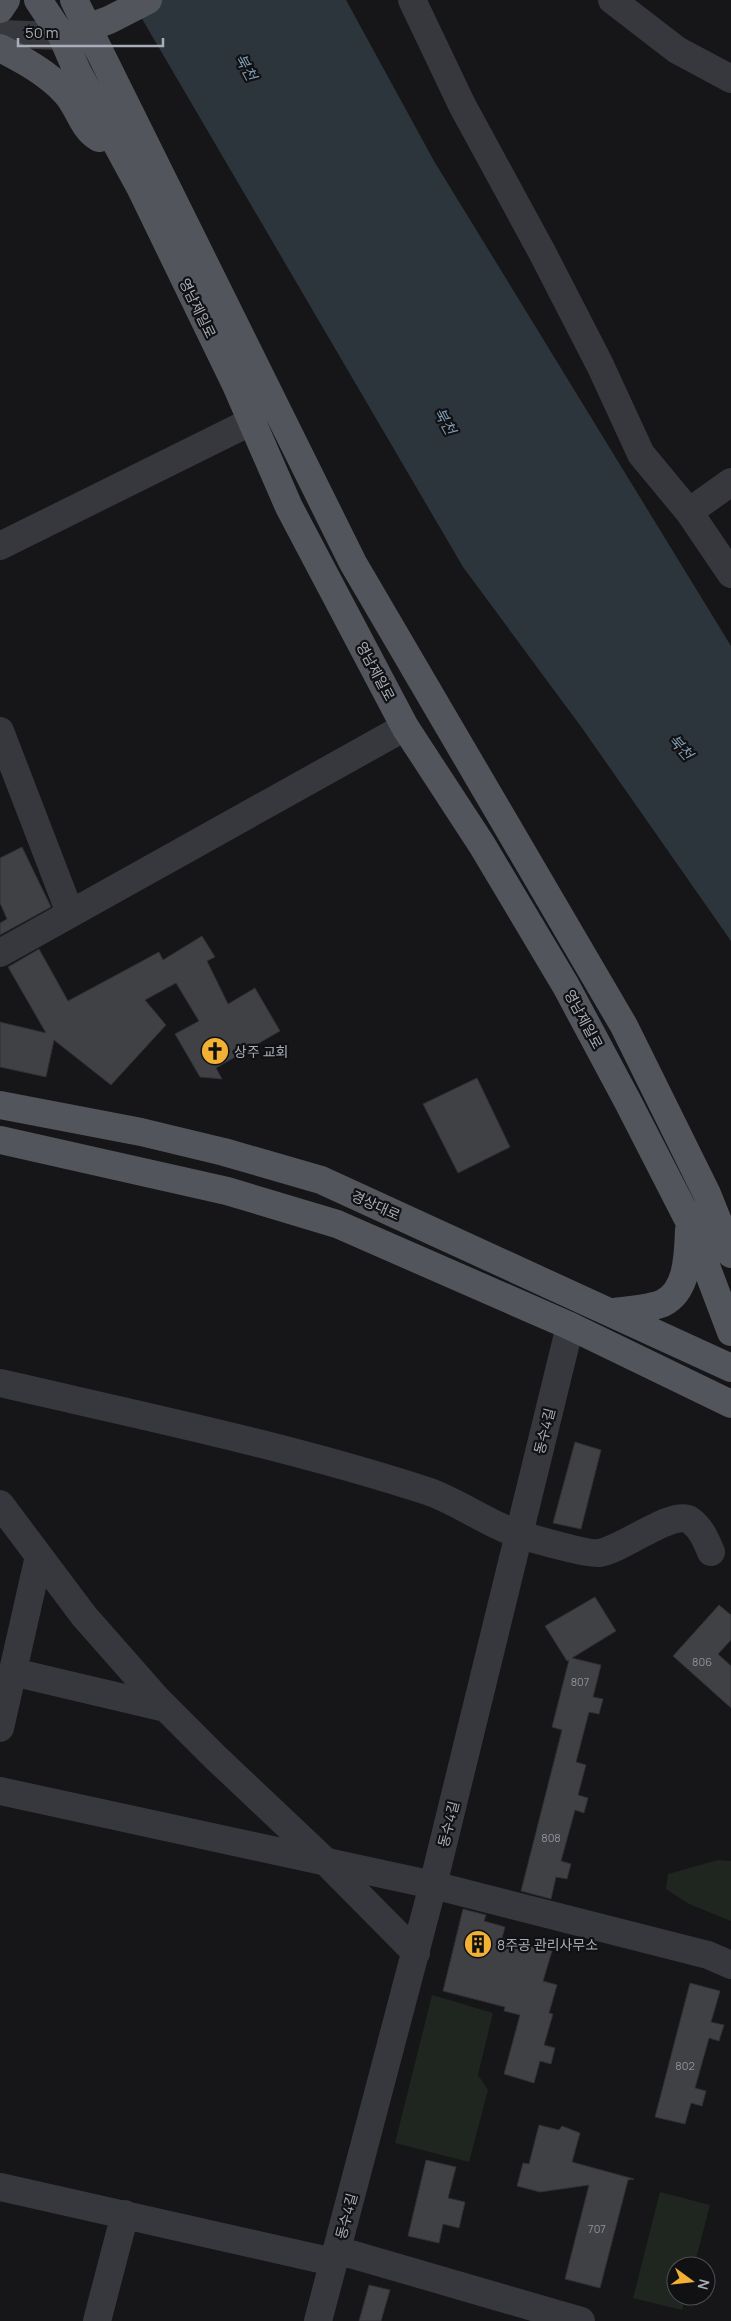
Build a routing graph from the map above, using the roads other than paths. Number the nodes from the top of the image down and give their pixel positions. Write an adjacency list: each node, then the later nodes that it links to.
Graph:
1 (6, 0): 7 (main road)
2 (38, 0): 10 (main road, 영남제일로)
3 (74, 0): 8 (main road, 영남제일로)
4 (148, 0): 8 (main road)
5 (412, 0): 16 (street)
6 (612, 0): 12 (street)
7 (0, 9)
8 (98, 24): 10 (street); 26 (main road, 영남제일로)
9 (0, 34): 10 (street)
10 (62, 36): 13 (main road, 영남제일로)
11 (0, 48): 13 (main road)
12 (731, 79)
13 (118, 148): 14 (main road, 영남제일로)
14 (252, 421): 17 (street); 19 (main road, 영남제일로)
15 (731, 482): 16 (street)
16 (689, 512): 18 (street)
17 (0, 546)
18 (731, 574)
19 (405, 727): 21 (street); 25 (main road, 영남제일로)
20 (0, 730): 21 (street)
21 (70, 913): 22 (street)
22 (0, 952)
23 (0, 1105): 27 (main road, 경상대로)
24 (0, 1140): 28 (main road)
25 (689, 1221): 27 (main road); 29 (main road, 영남제일로)
26 (731, 1254)
27 (613, 1312): 30 (main road, 경상대로)
28 (570, 1326): 32 (main road); 36 (street, 동수4길)
29 (731, 1332)
30 (731, 1368)
31 (0, 1383): 36 (street)
32 (699, 1389): 33 (main road); 34 (street)
33 (731, 1404)
34 (731, 1419)
35 (0, 1504): 38 (street)
36 (519, 1534): 37 (street); 44 (street, 동수4길)
37 (711, 1552)
38 (39, 1556): 39 (street); 40 (street)
39 (10, 1663): 40 (street); 41 (street)
40 (166, 1708): 43 (street)
41 (0, 1728)
42 (0, 1790): 43 (street)
43 (325, 1861): 44 (street); 45 (street)
44 (433, 1885): 45 (street, 동수4길); 46 (street)
45 (416, 1953): 49 (street, 동수4길)
46 (731, 1965)
47 (0, 2187): 48 (street)
48 (125, 2214): 49 (street); 51 (street)
49 (335, 2257): 50 (street); 52 (street, 동수4길)
50 (554, 2317): 53 (street)
51 (97, 2321)
52 (318, 2321)
53 (581, 2321)

